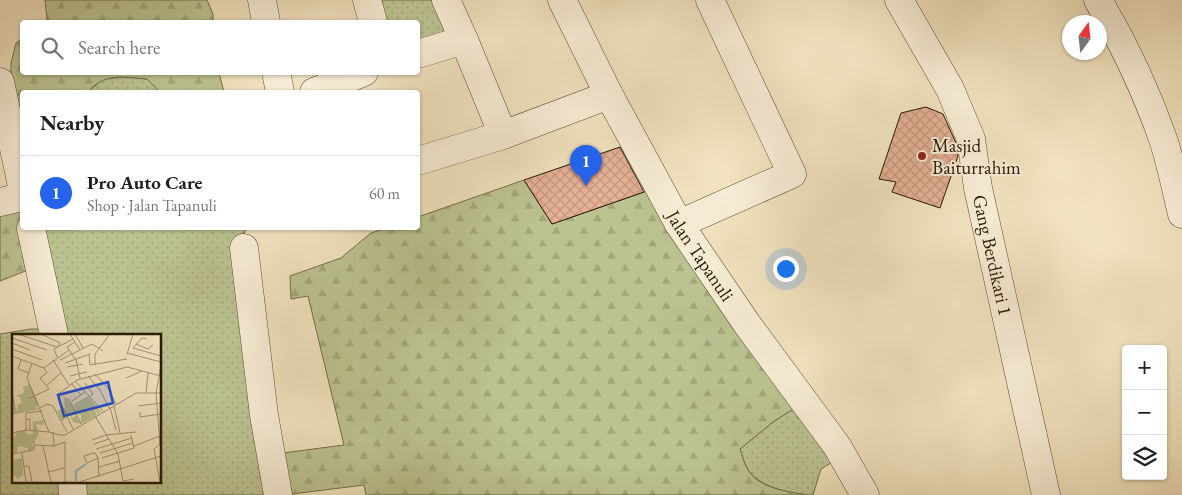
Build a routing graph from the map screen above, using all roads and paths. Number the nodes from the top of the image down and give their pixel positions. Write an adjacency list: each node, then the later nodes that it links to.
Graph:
1 (262, 0): 8 (street)
2 (367, 0): 9 (street)
3 (446, 0): 10 (street)
4 (562, 0): 17 (street, Jalan Tapanuli)
5 (710, 0): 24 (street)
6 (899, 0): 32 (street, Gang Berdikari 1)
7 (1098, 0): 23 (street)
8 (266, 20)
9 (372, 20)
10 (464, 40): 11 (street); 18 (street)
11 (420, 53)
12 (277, 75): 15 (street)
13 (356, 75): 16 (street)
14 (0, 82): 20 (street)
15 (280, 90)
16 (319, 90)
17 (609, 95): 18 (street); 24 (street, Jalan Tapanuli)
18 (503, 135): 19 (street)
19 (420, 161)
20 (20, 177)
21 (20, 197): 22 (street)
22 (0, 202)
23 (1182, 214)
24 (679, 224): 31 (street, Jalan Tapanuli)
25 (31, 230): 27 (street)
26 (244, 248): 30 (street)
27 (54, 334)
28 (72, 482): 29 (street)
29 (73, 495)
30 (278, 495)
31 (865, 495)
32 (1046, 495)

